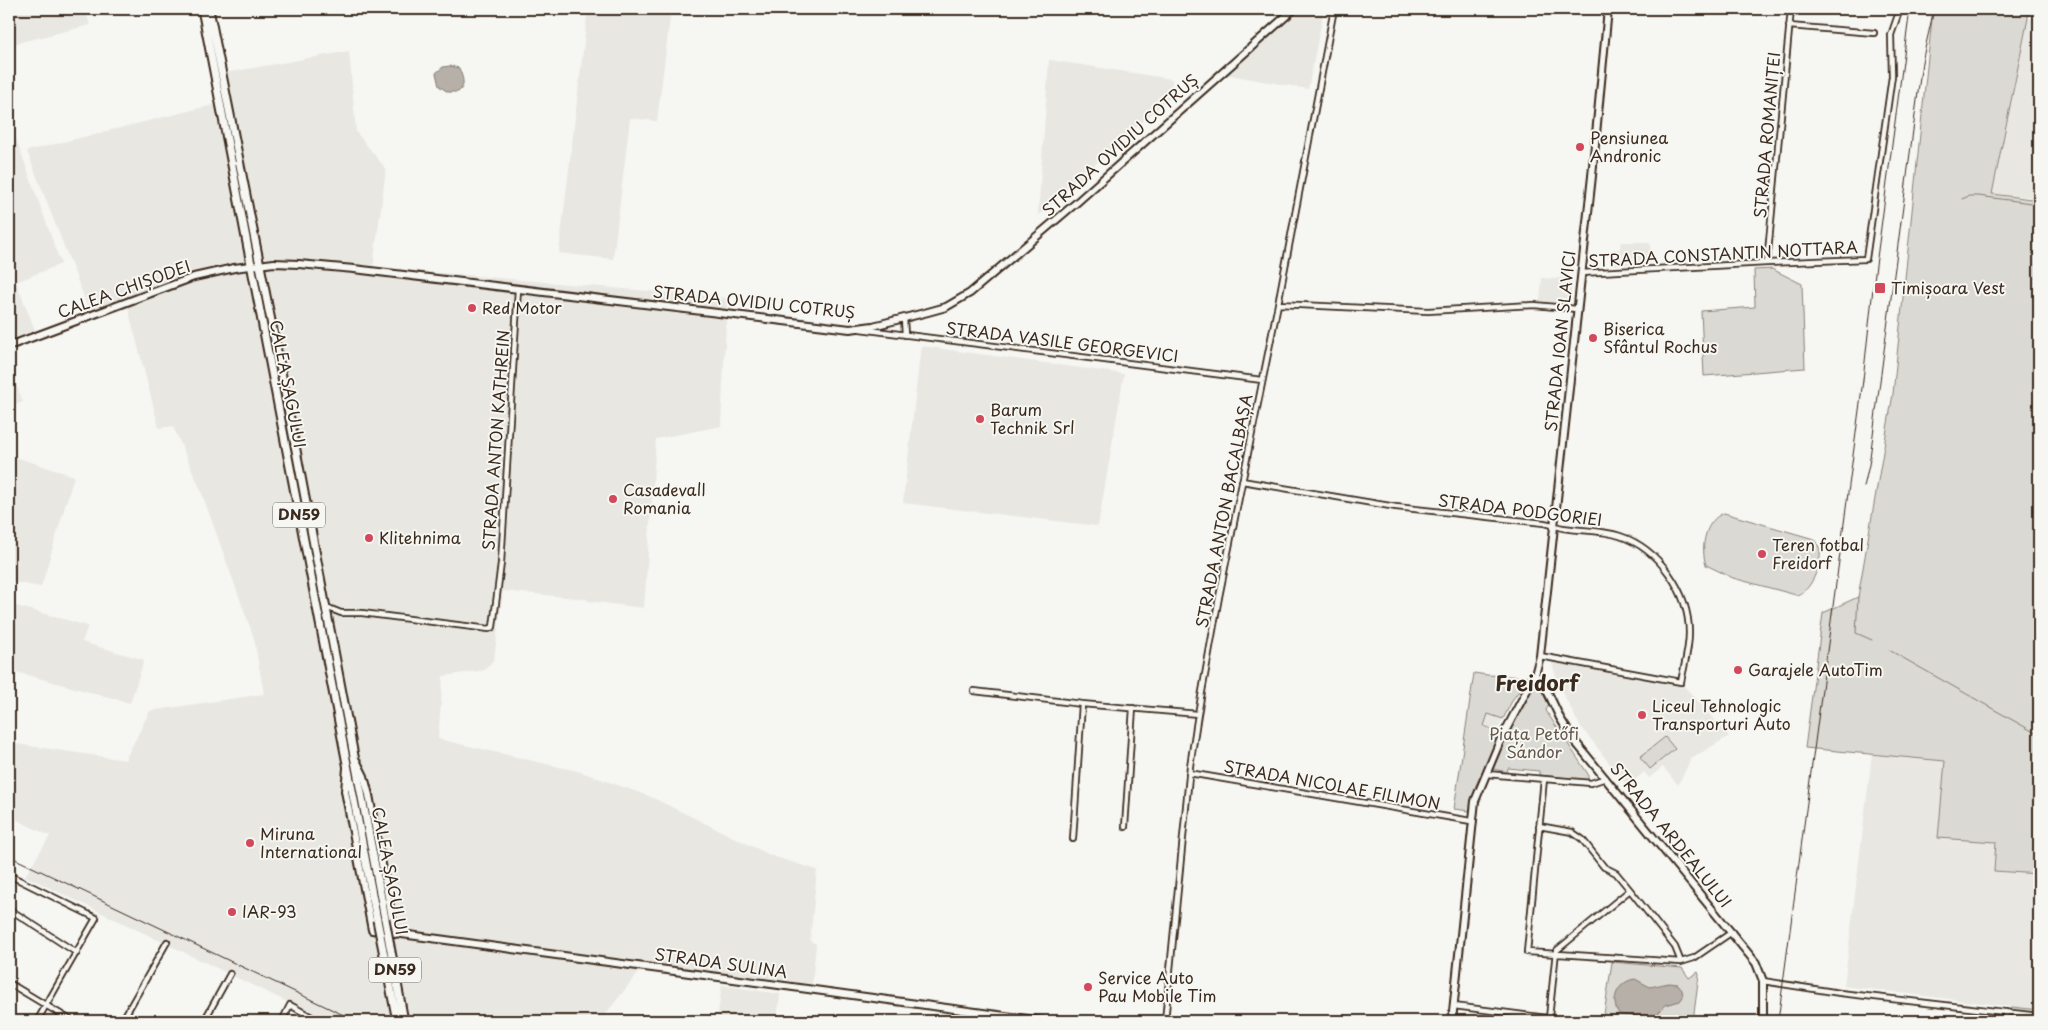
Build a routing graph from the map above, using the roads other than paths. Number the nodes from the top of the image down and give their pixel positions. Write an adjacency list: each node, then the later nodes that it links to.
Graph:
1 (202, 9): 12 (main road, CALEA ȘAGULUI / DN59)
2 (209, 9): 11 (main road, CALEA ȘAGULUI / DN59)
3 (1294, 9): 17 (main road, STRADA OVIDIU COTRUȘ)
4 (1334, 9): 15 (street, STRADA ANTON BACALBAȘA)
5 (1608, 9): 13 (main road, STRADA IOAN SLAVICI)
6 (1791, 9): 8 (street, STRADA ROMANIȚEI)
7 (1900, 9): 10 (street, STRADA CONSTANTIN NOTTARA)
8 (1789, 26): 9 (street); 10 (street, STRADA ROMANIȚEI)
9 (1874, 32)
10 (1767, 263): 13 (street, STRADA CONSTANTIN NOTTARA)
11 (260, 264): 12 (main road, STRADA OVIDIU COTRUȘ); 14 (main road, STRADA OVIDIU COTRUȘ); 24 (main road, CALEA ȘAGULUI / DN59)
12 (250, 265): 20 (main road, CALEA CHIȘODEI); 34 (main road, CALEA ȘAGULUI / DN59)
13 (1581, 274): 16 (main road, STRADA IOAN SLAVICI)
14 (518, 290): 18 (main road, STRADA OVIDIU COTRUȘ); 25 (street, STRADA ANTON KATHREIN)
15 (1278, 304): 16 (street); 21 (street, STRADA ANTON BACALBAȘA)
16 (1577, 308): 23 (main road, STRADA IOAN SLAVICI)
17 (904, 318): 18 (main road, STRADA OVIDIU COTRUȘ); 19 (street)
18 (859, 329): 19 (street, STRADA VASILE GEORGEVICI)
19 (905, 335): 21 (street, STRADA VASILE GEORGEVICI)
20 (9, 346)
21 (1262, 380): 22 (street, STRADA ANTON BACALBAȘA)
22 (1242, 481): 23 (street, STRADA PODGORIEI); 32 (street, STRADA ANTON BACALBAȘA)
23 (1553, 525): 27 (main road, STRADA IOAN SLAVICI); 27 (street, STRADA PODGORIEI)
24 (325, 607): 25 (street); 26 (main road, CALEA ȘAGULUI / DN59)
25 (341, 613): 26 (street)
26 (328, 621): 33 (main road, CALEA ȘAGULUI / DN59)
27 (1540, 656): 28 (main road, STRADA IOAN SLAVICI)
28 (1535, 674): 36 (main road, STRADA IOAN SLAVICI); 37 (main road, STRADA ARDEALULUI)
29 (974, 691): 30 (street)
30 (1082, 704): 31 (street); 42 (street)
31 (1133, 708): 32 (street); 41 (street)
32 (1198, 714): 35 (street, STRADA ANTON BACALBAȘA)
33 (354, 756): 48 (main road, CALEA ȘAGULUI); 68 (main road, CALEA ȘAGULUI / DN59, bridge)
34 (348, 764): 46 (main road, CALEA ȘAGULUI); 67 (main road, CALEA ȘAGULUI / DN59, bridge)
35 (1189, 773): 39 (street, STRADA NICOLAE FILIMON); 70 (street, STRADA ANTON BACALBAȘA)
36 (1486, 774): 38 (street); 39 (main road, STRADA IOAN SLAVICI)
37 (1606, 778): 38 (street); 47 (main road, STRADA ARDEALULUI)
38 (1544, 779): 40 (street)
39 (1471, 821): 57 (main road, STRADA IOAN SLAVICI)
40 (1539, 826): 44 (street); 51 (street)
41 (1125, 827)
42 (1073, 839)
43 (9, 875): 50 (street)
44 (1630, 890): 51 (street); 52 (street)
45 (9, 909): 50 (street)
46 (372, 930): 48 (main road, STRADA SULINA)
47 (1732, 932): 52 (street); 54 (main road, STRADA ARDEALULUI)
48 (395, 934): 69 (main road, STRADA SULINA)
49 (167, 942): 63 (street)
50 (77, 953): 56 (street)
51 (1556, 955): 52 (street); 60 (street)
52 (1681, 962)
53 (230, 974): 64 (street)
54 (1763, 981): 58 (street); 73 (main road, STRADA ARDEALULUI)
55 (9, 983): 56 (street)
56 (46, 1006): 61 (street); 62 (street)
57 (1454, 1006): 60 (street); 71 (main road, STRADA IOAN SLAVICI)
58 (2006, 1012): 59 (street); 74 (street)
59 (2039, 1016)
60 (1549, 1018): 72 (street)
61 (37, 1021)
62 (72, 1021)
63 (122, 1021)
64 (204, 1021)
65 (282, 1021): 66 (street)
66 (319, 1021)
67 (396, 1021)
68 (404, 1021)
69 (1043, 1021)
70 (1165, 1021)
71 (1452, 1021)
72 (1571, 1021)
73 (1763, 1021)
74 (2006, 1021)

